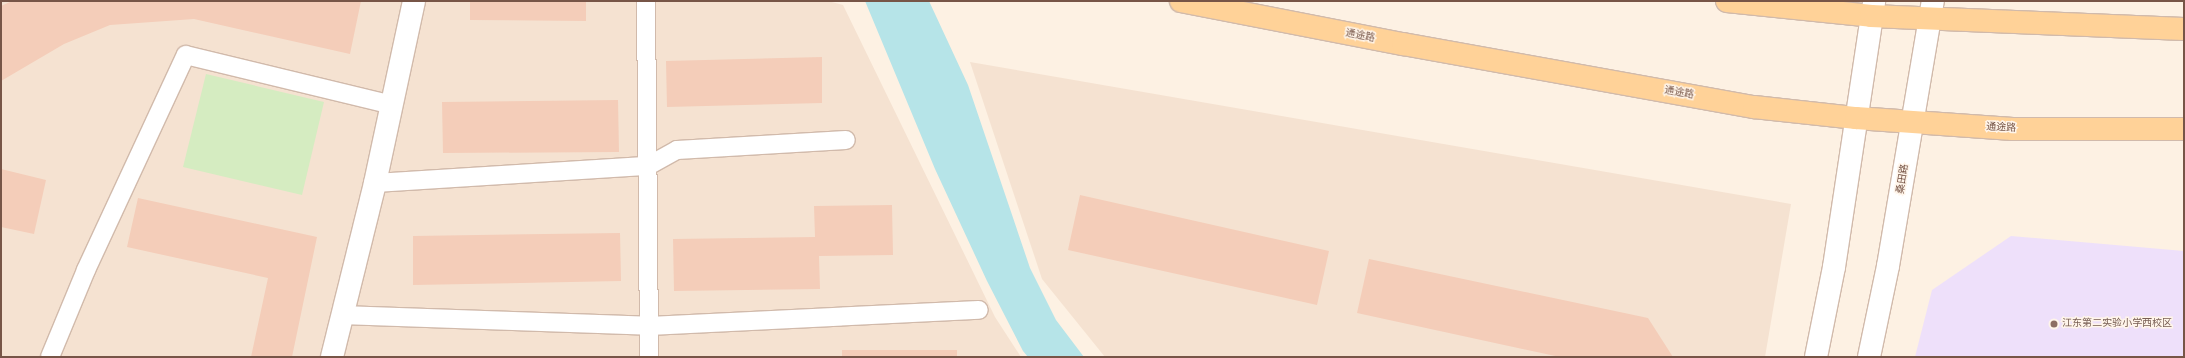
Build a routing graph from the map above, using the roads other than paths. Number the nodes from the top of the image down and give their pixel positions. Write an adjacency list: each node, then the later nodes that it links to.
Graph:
1 (414, 1): 8 (main road)
2 (646, 1): 13 (lane)
3 (1181, 1): 9 (main road, 通途路)
4 (1727, 1): 5 (main road)
5 (1872, 8): 6 (main road); 9 (main road)
6 (1931, 10): 7 (main road); 10 (main road, 桑田路)
7 (2184, 28)
8 (392, 105): 14 (main road); 18 (lane)
9 (1856, 118): 10 (main road, 通途路); 21 (main road)
10 (1912, 122): 11 (main road, 通途路); 22 (main road, 桑田路)
11 (2184, 129)
12 (846, 140): 13 (lane)
13 (648, 166): 14 (lane); 17 (lane)
14 (375, 183): 16 (main road)
15 (979, 310): 17 (lane)
16 (341, 315): 17 (lane); 19 (main road)
17 (649, 326): 20 (lane)
18 (50, 357)
19 (332, 357)
20 (649, 357)
21 (1816, 357)
22 (1869, 357)

